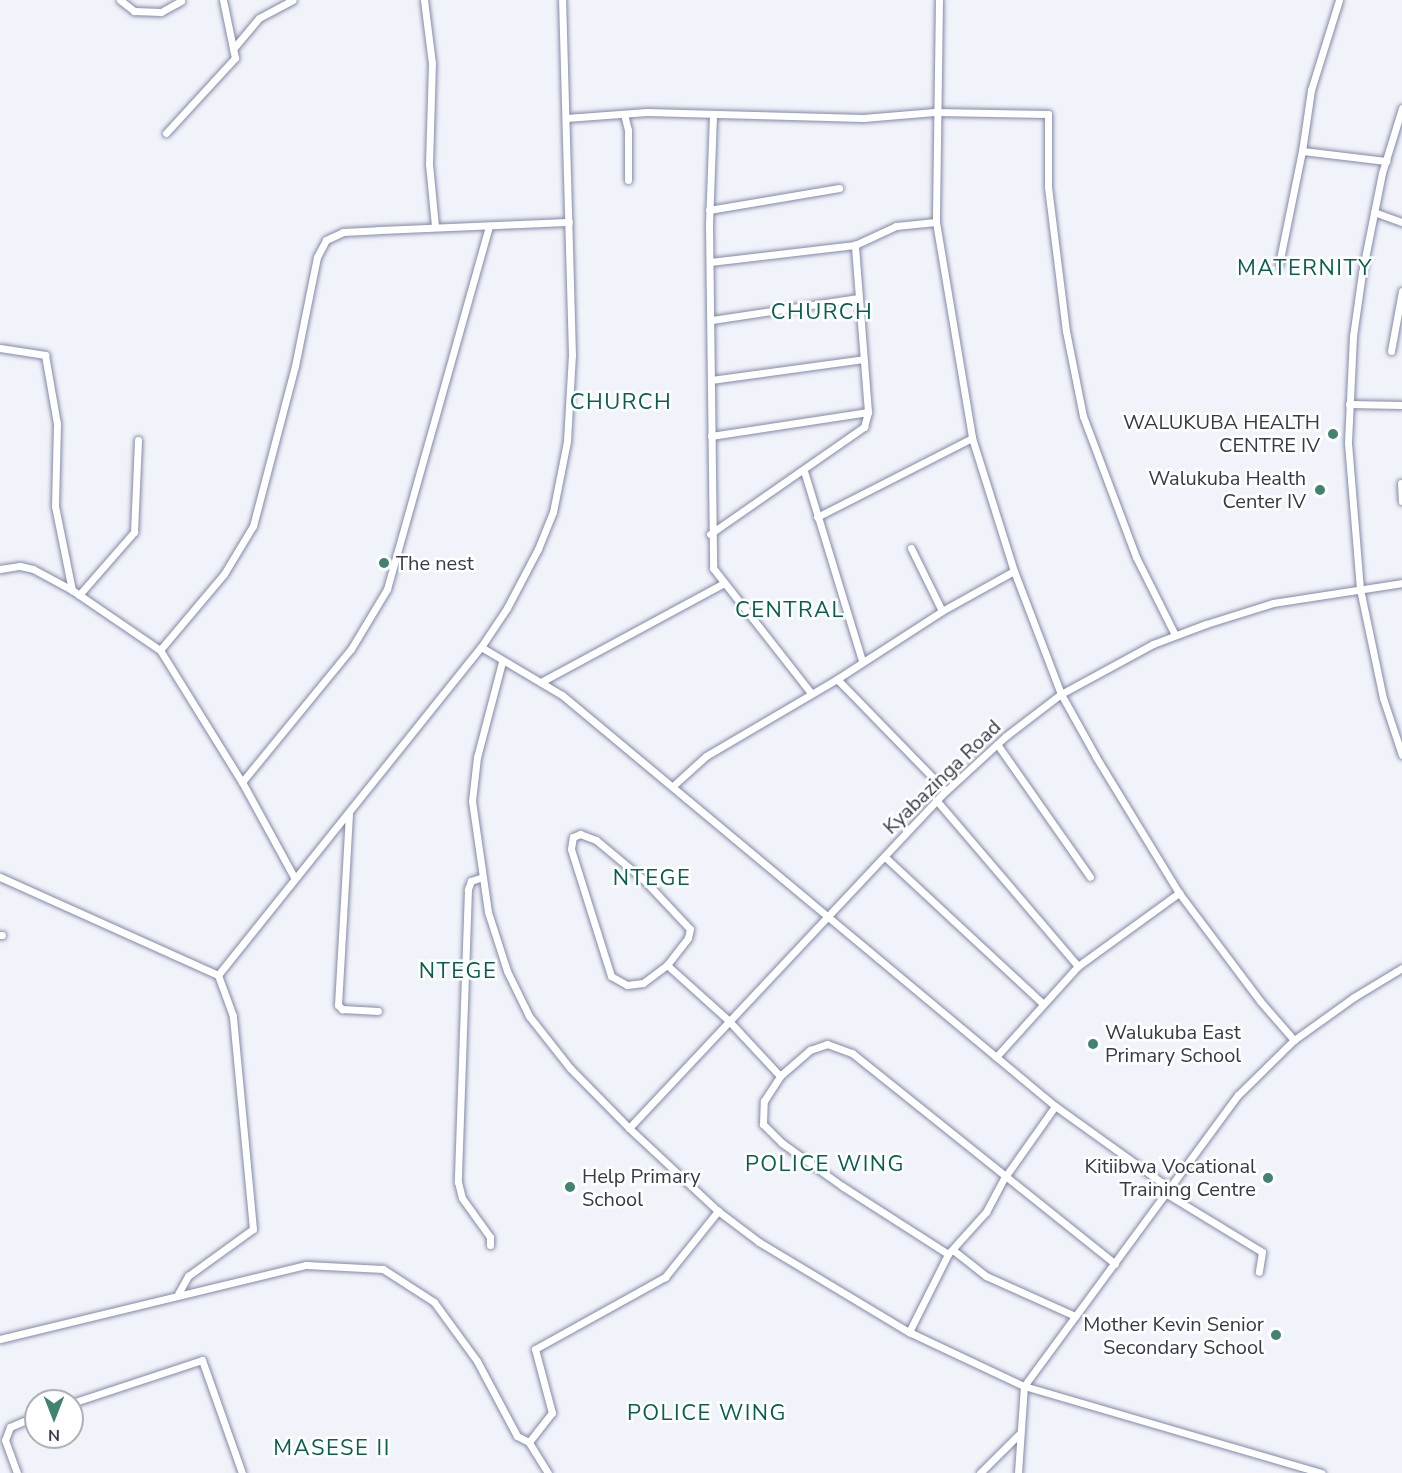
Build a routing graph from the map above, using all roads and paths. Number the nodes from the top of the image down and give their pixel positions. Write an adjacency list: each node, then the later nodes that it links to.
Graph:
1 (120, 0): 8 (street)
2 (223, 0): 9 (street)
3 (293, 0): 9 (street)
4 (424, 0): 25 (street)
5 (562, 0): 14 (street)
6 (939, 0): 11 (street)
7 (1339, 0): 16 (street)
8 (181, 2)
9 (233, 49): 15 (street)
10 (1402, 108): 17 (street)
11 (935, 112): 13 (street); 23 (street); 57 (street)
12 (624, 114): 13 (street); 14 (street); 18 (street)
13 (712, 115): 20 (street)
14 (566, 118): 22 (street)
15 (166, 133)
16 (1302, 151): 17 (street); 29 (street)
17 (1386, 161): 21 (street)
18 (628, 180)
19 (839, 188): 20 (street)
20 (709, 210): 28 (street)
21 (1374, 212): 24 (street); 37 (street)
22 (569, 222): 26 (street); 58 (street)
23 (936, 222): 27 (street); 41 (street)
24 (1402, 222)
25 (435, 226): 26 (street); 59 (street)
26 (489, 226): 68 (street)
27 (855, 245): 28 (street); 31 (street)
28 (710, 262): 32 (street)
29 (1278, 264)
30 (1402, 291): 34 (street)
31 (858, 298): 32 (street); 35 (street)
32 (712, 320): 36 (street)
33 (0, 348): 54 (street)
34 (1391, 351)
35 (864, 359): 36 (street); 39 (street)
36 (711, 380): 40 (street)
37 (1349, 404): 38 (street); 53 (street)
38 (1402, 405)
39 (868, 412): 40 (street); 43 (street)
40 (711, 436): 47 (street)
41 (972, 438): 46 (street); 50 (street)
42 (138, 440): 55 (street)
43 (804, 471): 46 (street); 47 (street)
44 (1401, 483): 45 (street)
45 (1402, 501)
46 (817, 517): 60 (street)
47 (710, 534): 52 (street)
48 (911, 548): 56 (street)
49 (0, 570): 54 (street)
50 (1014, 571): 56 (street); 65 (street)
51 (1402, 583): 53 (street, Kyabazinga Road)
52 (722, 584): 63 (street); 64 (street)
53 (1360, 589): 57 (street, Kyabazinga Road); 67 (street)
54 (72, 590): 55 (street)
55 (79, 595): 59 (street)
56 (942, 611): 60 (street)
57 (1175, 635): 65 (street, Kyabazinga Road)
58 (482, 647): 61 (street); 72 (street)
59 (160, 650): 68 (street)
60 (862, 661): 62 (street)
61 (502, 662): 63 (street); 76 (street)
62 (837, 679): 64 (street); 70 (street)
63 (541, 682): 69 (street)
64 (811, 693): 69 (street)
65 (1061, 694): 66 (street, Kyabazinga Road); 78 (street)
66 (997, 744): 70 (street, Kyabazinga Road); 77 (street)
67 (1402, 755)
68 (242, 782): 75 (street)
69 (674, 785): 79 (street)
70 (946, 791): 71 (street, Kyabazinga Road)
71 (937, 801): 73 (street, Kyabazinga Road); 81 (street)
72 (349, 814): 75 (street); 85 (street)
73 (885, 857): 79 (street, Kyabazinga Road); 84 (street)
74 (0, 877): 83 (street)
75 (294, 877): 83 (street)
76 (483, 877): 91 (street); 95 (street)
77 (1090, 877)
78 (1179, 893): 81 (street); 87 (street)
79 (827, 917): 86 (street, Kyabazinga Road); 88 (street)
80 (667, 964): 80 (street); 86 (street)
81 (1078, 966): 84 (street)
82 (1402, 968): 87 (street)
83 (218, 975): 99 (street)
84 (1042, 1003): 88 (street)
85 (378, 1011)
86 (728, 1020): 89 (street); 91 (street, Kyabazinga Road)
87 (1294, 1040): 93 (street)
88 (996, 1057): 90 (street)
89 (780, 1076): 92 (street); 96 (street)
90 (1056, 1106): 92 (street); 93 (street)
91 (629, 1128): 94 (street)
92 (1005, 1177): 96 (street); 97 (street)
93 (1169, 1192): 97 (street); 98 (street)
94 (718, 1211): 101 (street); 107 (street)
95 (490, 1245)
96 (950, 1252): 100 (street); 101 (street)
97 (1114, 1264): 100 (street)
98 (1259, 1272)
99 (178, 1294): 102 (street); 107 (street)
100 (1075, 1316): 103 (street)
101 (909, 1332): 103 (street)
102 (0, 1339)
103 (1024, 1386): 106 (street); 113 (street)
104 (84, 1399): 109 (street)
105 (24, 1421): 108 (street)
106 (1020, 1433): 111 (street); 112 (street)
107 (528, 1442): 110 (street)
108 (17, 1473)
109 (242, 1473)
110 (548, 1473)
111 (980, 1473)
112 (1018, 1473)
113 (1322, 1473)

